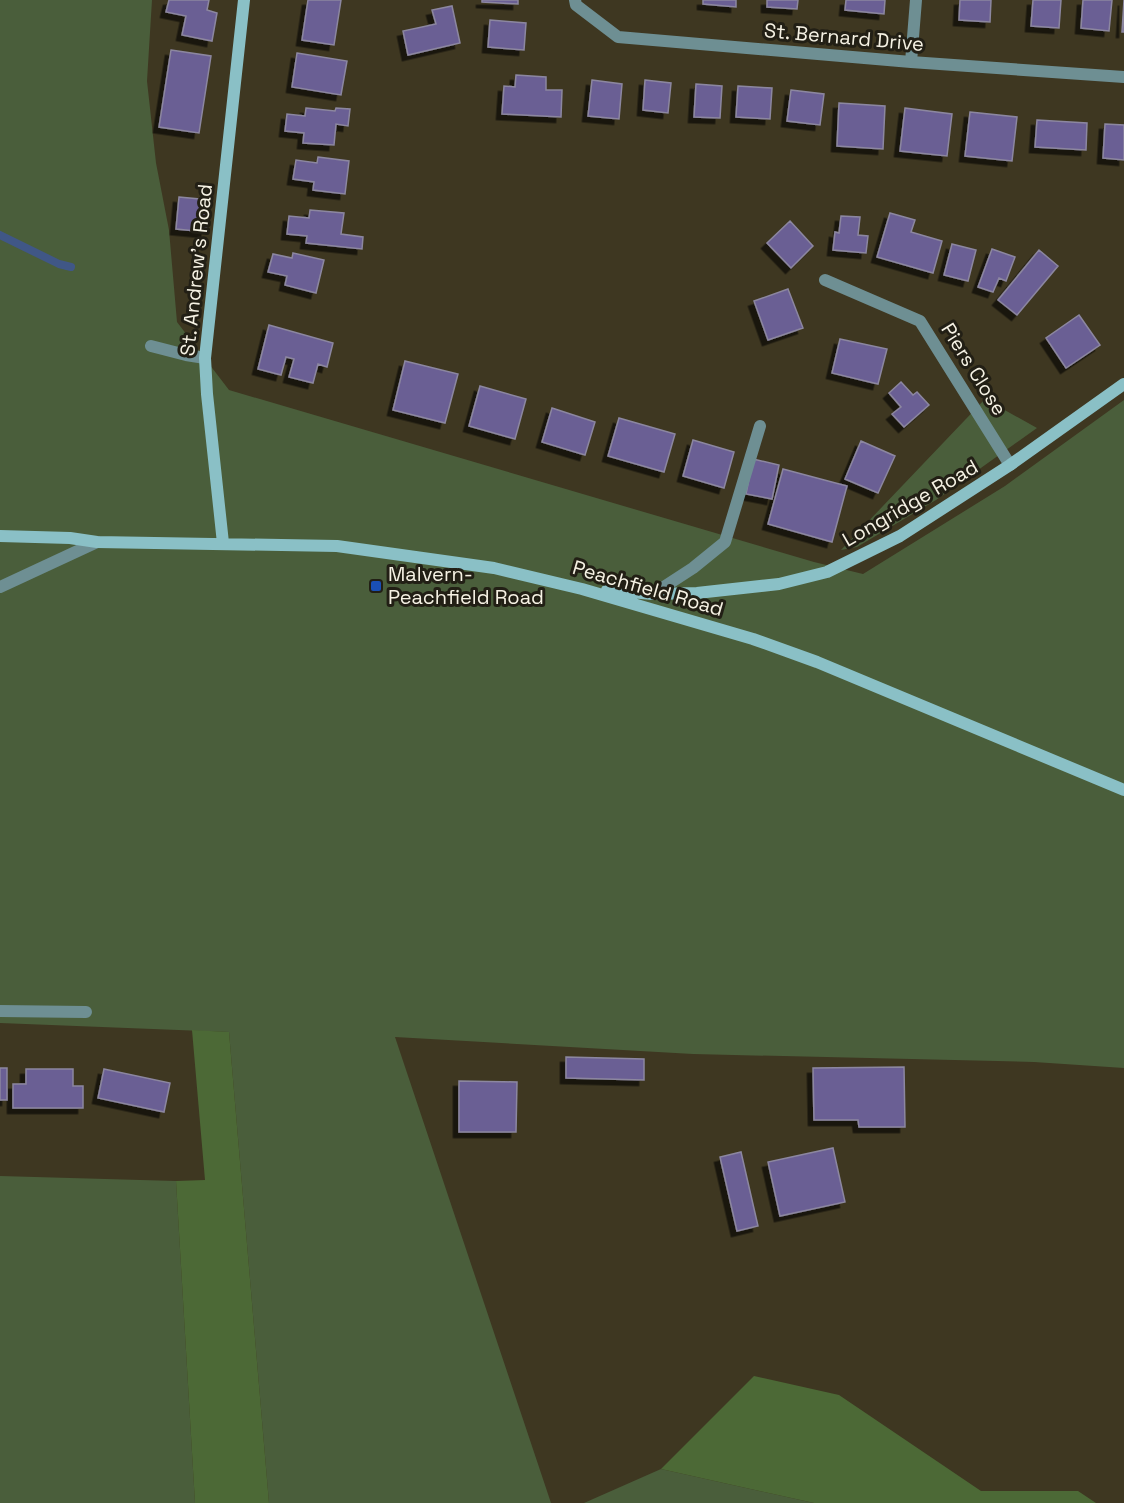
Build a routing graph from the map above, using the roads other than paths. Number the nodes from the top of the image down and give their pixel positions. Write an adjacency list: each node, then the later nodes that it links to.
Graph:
1 (244, 0): 8 (street, St. Andrew's Road)
2 (575, 0): 4 (street, St. Bernard Drive)
3 (916, 0): 4 (street)
4 (911, 62): 5 (street, St. Bernard Drive)
5 (1124, 77)
6 (825, 280): 11 (street, Piers Close)
7 (151, 346): 8 (street)
8 (205, 358): 14 (street, St. Andrew's Road)
9 (1124, 384): 11 (street, Longridge Road)
10 (760, 426): 17 (street)
11 (1010, 465): 17 (street, Longridge Road)
12 (0, 536): 13 (street, Peachfield Road)
13 (97, 542): 14 (street, Peachfield Road); 15 (street, Peachfield Road)
14 (223, 543): 16 (street, Peachfield Road)
15 (0, 587)
16 (582, 589): 17 (street, Longridge Road); 18 (street, Peachfield Road)
17 (653, 594)
18 (1124, 790)
19 (0, 1011): 20 (street)
20 (86, 1012)

